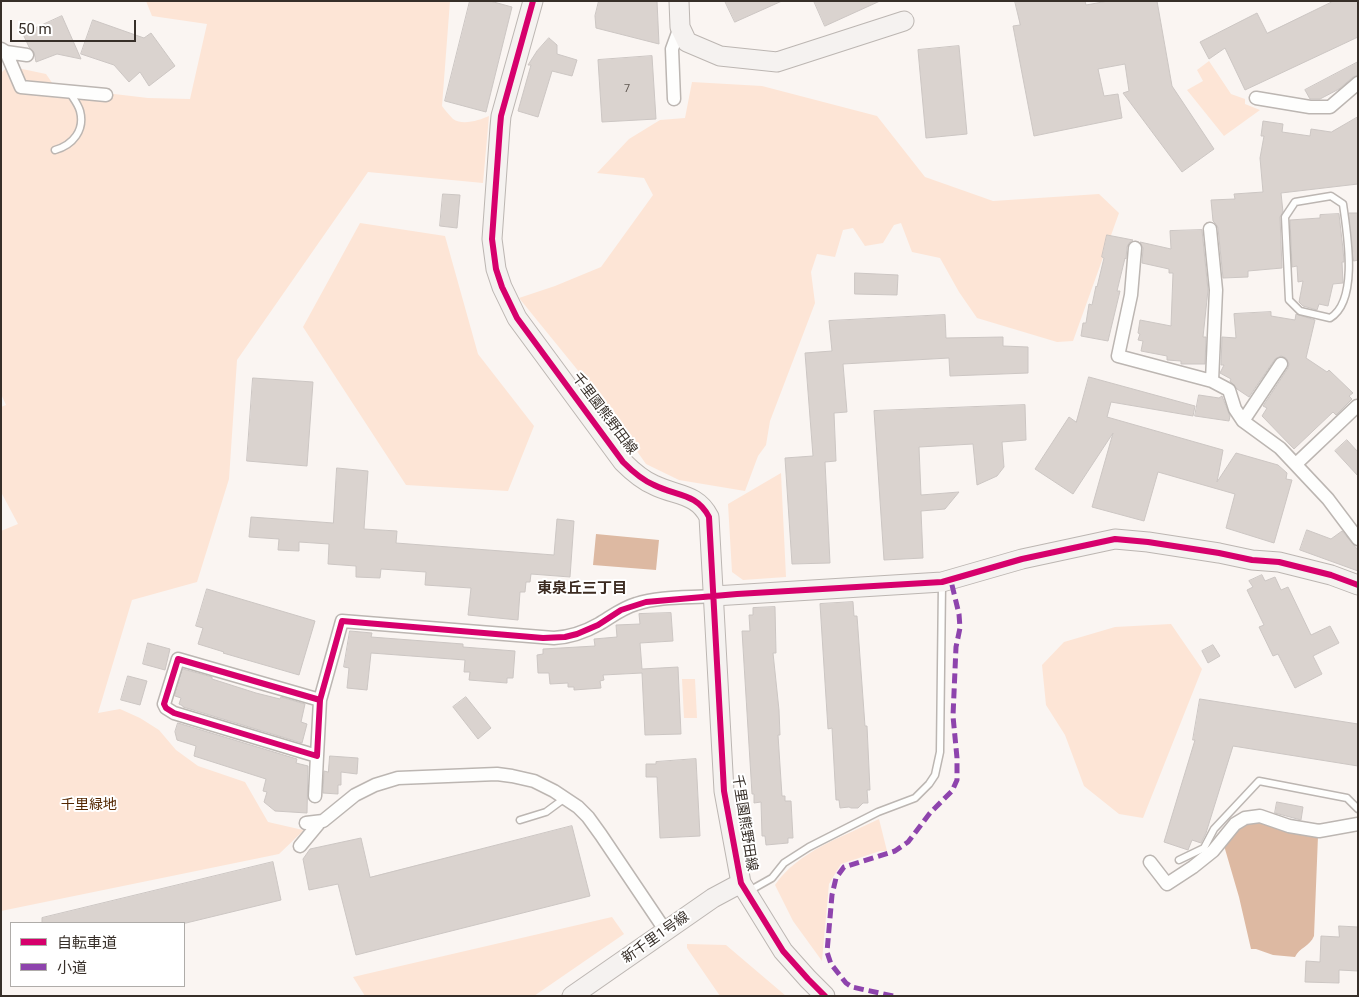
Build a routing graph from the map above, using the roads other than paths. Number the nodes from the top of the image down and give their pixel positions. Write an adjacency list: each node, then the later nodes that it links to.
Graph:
1 (533, 1): 25 (street, 千里園熊野田線)
2 (679, 1): 4 (street)
3 (904, 20): 4 (street)
4 (680, 27): 11 (street)
5 (4, 51): 6 (street); 8 (street)
6 (27, 55)
7 (1358, 83): 10 (street)
8 (69, 91): 9 (street); 12 (lane)
9 (106, 95)
10 (1256, 98)
11 (674, 99)
12 (55, 150)
13 (1210, 229): 18 (street)
14 (1135, 248): 18 (street)
15 (1350, 289): 15 (lane); 16 (lane)
16 (1358, 291)
17 (1281, 364): 20 (street)
18 (1212, 380): 20 (street)
19 (1357, 406): 21 (street)
20 (1243, 422): 21 (street)
21 (1296, 464): 22 (street)
22 (1358, 539)
23 (942, 582): 24 (street); 25 (street); 38 (lane)
24 (1358, 585)
25 (714, 596): 26 (street); 38 (street, 千里園熊野田線)
26 (320, 700): 27 (street); 29 (street)
27 (166, 708): 28 (street); 29 (street)
28 (159, 720)
29 (317, 756): 30 (street)
30 (315, 796)
31 (565, 798): 33 (lane); 35 (street); 39 (street)
32 (1358, 808): 36 (lane)
33 (520, 820)
34 (1358, 824): 37 (street)
35 (300, 846)
36 (1179, 860)
37 (1150, 862)
38 (744, 887): 39 (street, 新千里1号線); 41 (street, 千里園熊野田線)
39 (666, 930): 40 (street, 新千里1号線)
40 (572, 996)
41 (825, 996)

